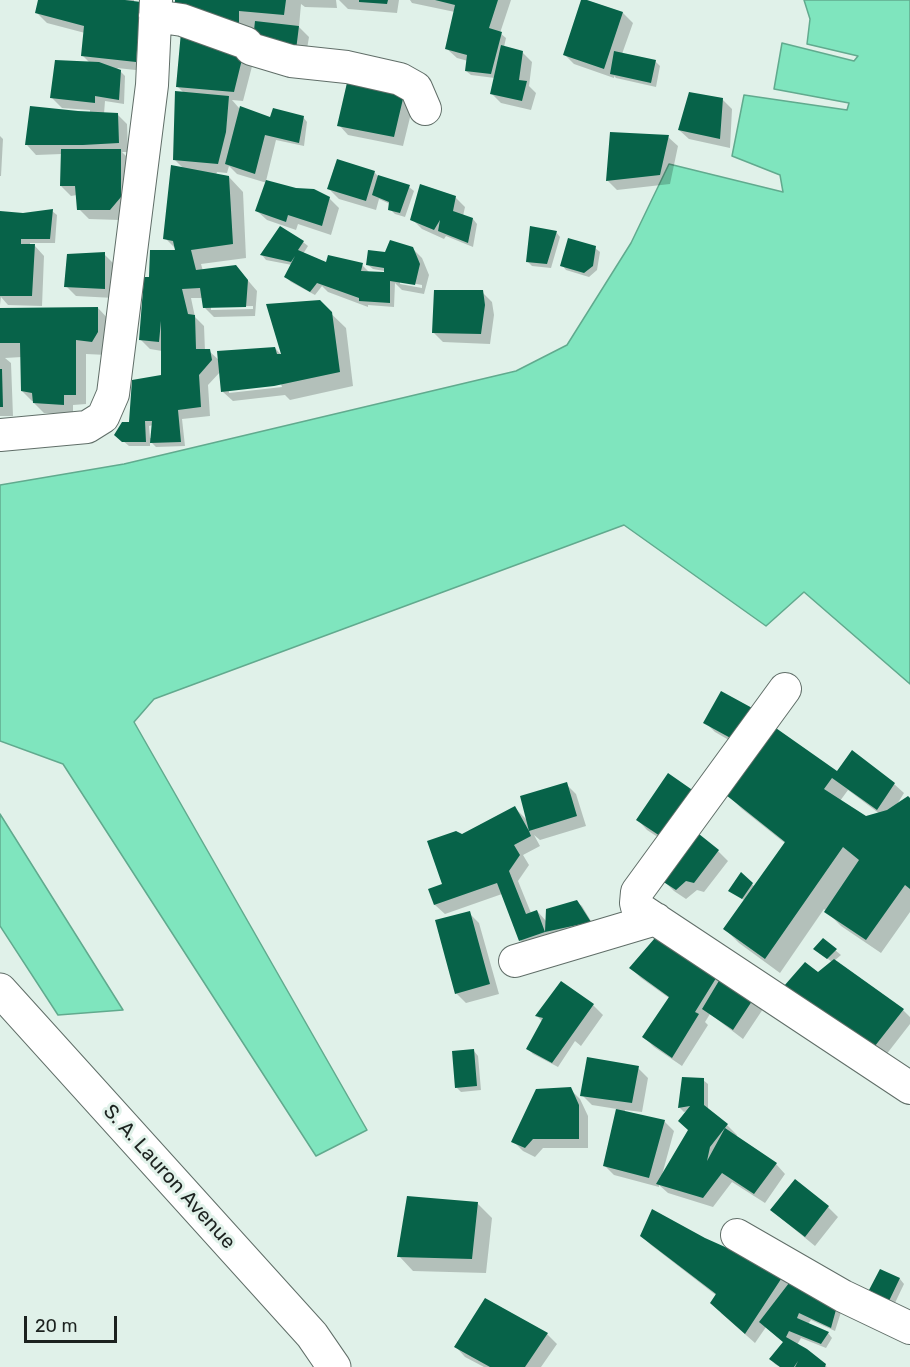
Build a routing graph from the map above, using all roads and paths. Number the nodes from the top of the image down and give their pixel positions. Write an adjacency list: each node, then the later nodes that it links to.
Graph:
1 (155, 8): 2 (street); 3 (street)
2 (425, 109)
3 (0, 435)
4 (785, 689): 5 (street)
5 (656, 919): 6 (street); 8 (street)
6 (515, 961)
7 (0, 990): 11 (highway, S. A. Lauron Avenue)
8 (910, 1088)
9 (736, 1235): 10 (street)
10 (910, 1328)
11 (334, 1367)

